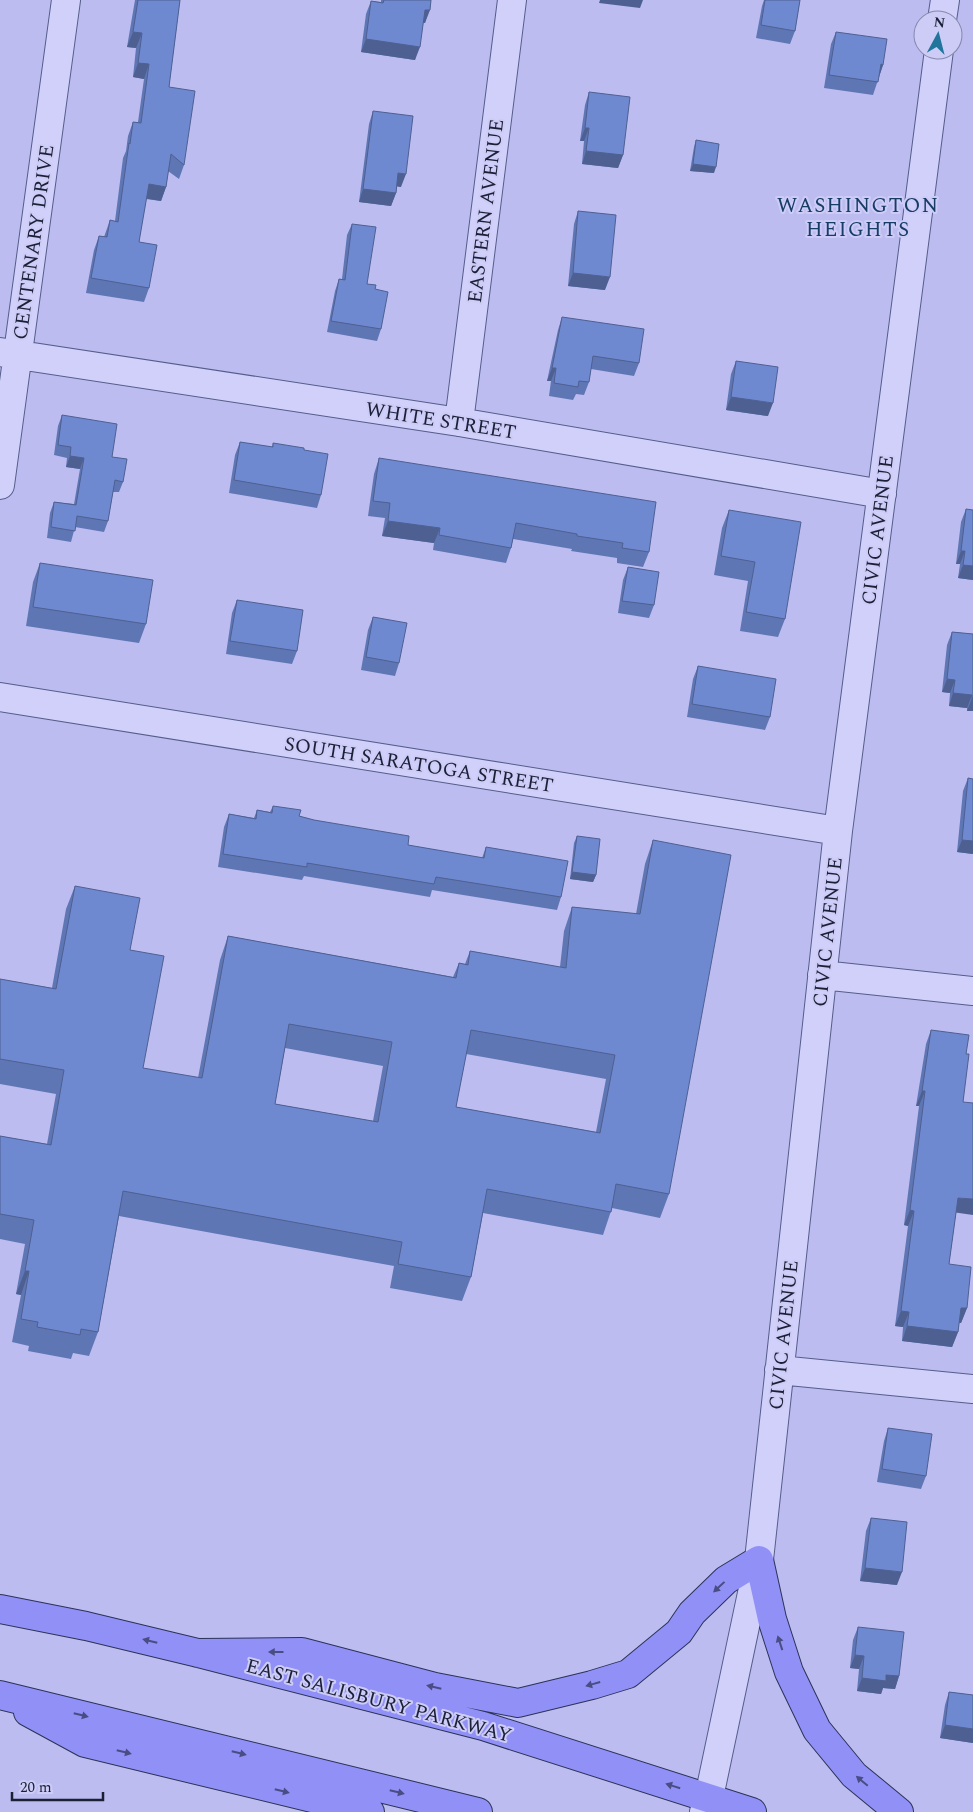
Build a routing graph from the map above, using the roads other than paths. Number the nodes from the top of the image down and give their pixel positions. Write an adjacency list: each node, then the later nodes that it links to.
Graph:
1 (66, 0): 4 (street, CENTENARY DRIVE)
2 (512, 0): 5 (street, EASTERN AVENUE)
3 (937, 60): 7 (street, CIVIC AVENUE)
4 (9, 353): 5 (street, WHITE STREET); 6 (street, CENTENARY DRIVE)
5 (459, 422): 7 (street, WHITE STREET)
6 (0, 485)
7 (882, 494): 9 (street, CIVIC AVENUE)
8 (0, 697): 9 (street, SOUTH SARATOGA STREET)
9 (838, 831): 10 (street, CIVIC AVENUE)
10 (822, 975): 11 (street); 12 (street, CIVIC AVENUE)
11 (973, 991)
12 (779, 1370): 13 (street); 14 (street, CIVIC AVENUE)
13 (973, 1389)
14 (759, 1560): 16 (main road, one-way to 16); 18 (street, CIVIC AVENUE); 22 (main road, one-way to 14)
15 (0, 1609): 16 (main road, EAST SALISBURY PARKWAY, one-way to 15)
16 (198, 1653): 18 (main road, EAST SALISBURY PARKWAY, one-way to 16)
17 (0, 1696): 19 (main road, one-way to 19); 20 (main road, one-way to 20)
18 (706, 1804): 21 (main road, EAST SALISBURY PARKWAY)
19 (370, 1812)
20 (478, 1812)
21 (752, 1812)
22 (900, 1812)

